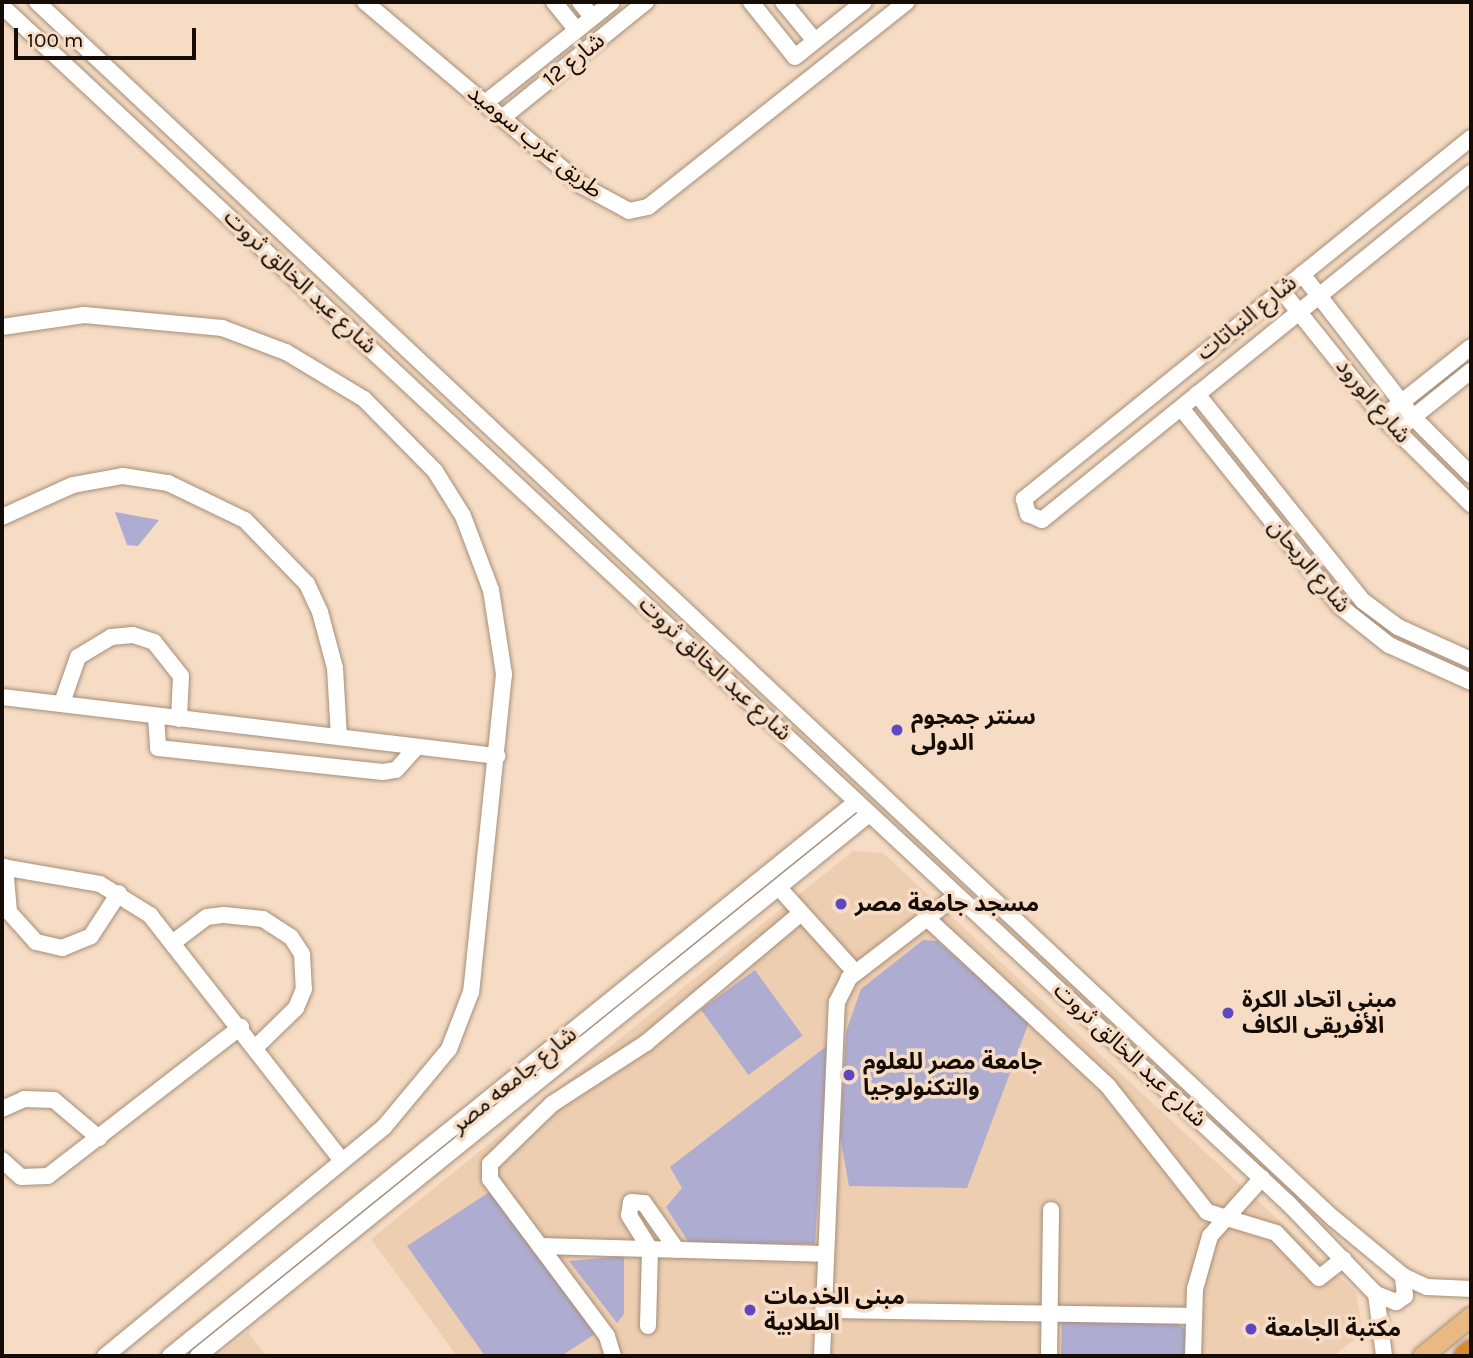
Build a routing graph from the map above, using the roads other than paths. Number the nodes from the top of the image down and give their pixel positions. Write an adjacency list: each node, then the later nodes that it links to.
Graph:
1 (37, 2): 15 (street, شارع عبد الخالق ثروت)
2 (365, 2): 16 (street, طريق غرب سوميد)
3 (554, 2): 13 (street)
4 (580, 2): 12 (street)
5 (612, 2): 12 (street, شارع 12)
6 (646, 2): 18 (street, شارع 12)
7 (751, 2): 14 (street)
8 (783, 2): 14 (street)
9 (864, 2): 14 (street)
10 (907, 2): 18 (street, طريق غرب سوميد)
11 (2, 6): 17 (street, شارع عبد الخالق ثروت)
12 (592, 17): 13 (street, شارع 12)
13 (577, 30): 16 (street, شارع 12)
14 (815, 41)
15 (139, 95): 17 (street); 72 (street, شارع عبد الخالق ثروت)
16 (485, 103): 18 (street, طريق غرب سوميد)
17 (121, 116): 48 (street, شارع عبد الخالق ثروت)
18 (502, 118)
19 (1471, 138): 21 (street, شارع النباتات)
20 (1471, 173): 23 (street, شارع النباتات)
21 (1302, 274): 22 (street, شارع النباتات); 23 (street, شارع الورود)
22 (1282, 291): 24 (street, شارع الورود); 30 (street, شارع النباتات)
23 (1319, 295): 24 (street, شارع النباتات); 29 (street, شارع الورود)
24 (1300, 312): 28 (street, شارع النباتات); 31 (street, شارع الورود)
25 (2, 327): 47 (street)
26 (1471, 346): 29 (street)
27 (1471, 371): 32 (street)
28 (1197, 394): 30 (street, شارع النباتات); 37 (street, شارع الريحان)
29 (1401, 403): 31 (street); 32 (street, شارع الورود)
30 (1181, 408): 38 (street, شارع الريحان)
31 (1383, 417): 33 (street, شارع الورود)
32 (1413, 417): 33 (street); 34 (street, شارع الورود)
33 (1396, 431): 35 (street, شارع الورود)
34 (1471, 475)
35 (1471, 503)
36 (5, 512): 45 (street)
37 (1334, 569): 38 (street); 39 (street, شارع الريحان)
38 (1319, 582): 40 (street, شارع الريحان)
39 (1471, 660)
40 (1471, 682)
41 (2, 697): 42 (street)
42 (62, 703): 43 (street); 44 (street)
43 (156, 717): 44 (street); 46 (street)
44 (179, 719): 45 (street)
45 (339, 737): 46 (street)
46 (415, 749): 47 (street)
47 (498, 757): 63 (street)
48 (856, 802): 49 (street, شارع عبد الخالق ثروت); 82 (street, شارع جامعه مصر)
49 (869, 814): 51 (street, شارع جامعه مصر); 53 (street, شارع عبد الخالق ثروت)
50 (3, 867): 52 (street); 52 (street)
51 (780, 889): 54 (street); 83 (street, شارع جامعه مصر)
52 (119, 893): 56 (street)
53 (956, 896): 55 (street); 64 (street, شارع عبد الخالق ثروت)
54 (800, 914): 57 (street); 67 (street)
55 (929, 920): 57 (street); 66 (street)
56 (175, 941): 58 (street); 59 (street)
57 (856, 973): 70 (street)
58 (241, 1027): 59 (street); 61 (street)
59 (256, 1047): 63 (street)
60 (2, 1110): 61 (street)
61 (99, 1138): 62 (street)
62 (2, 1160)
63 (342, 1161): 81 (street)
64 (1262, 1178): 66 (street); 71 (street, شارع عبد الخالق ثروت)
65 (1051, 1210): 76 (street)
66 (1219, 1220): 71 (street); 77 (street)
67 (540, 1246): 68 (street); 84 (street)
68 (650, 1249): 69 (street); 69 (street); 79 (street)
69 (677, 1250): 70 (street)
70 (823, 1254): 75 (street)
71 (1343, 1259): 74 (street, شارع عبد الخالق ثروت)
72 (1403, 1276): 73 (street, شارع عبد الخالق ثروت); 74 (street)
73 (1471, 1289)
74 (1376, 1294): 88 (street)
75 (823, 1310): 76 (street); 85 (street)
76 (1049, 1315): 77 (street); 86 (street)
77 (1193, 1316): 87 (street)
78 (1471, 1316): 89 (main road)
79 (649, 1326)
80 (1471, 1351): 90 (highway)
81 (105, 1356)
82 (170, 1356)
83 (198, 1356)
84 (613, 1356)
85 (822, 1356)
86 (1049, 1356)
87 (1193, 1356)
88 (1384, 1356)
89 (1422, 1356)
90 (1465, 1356)

